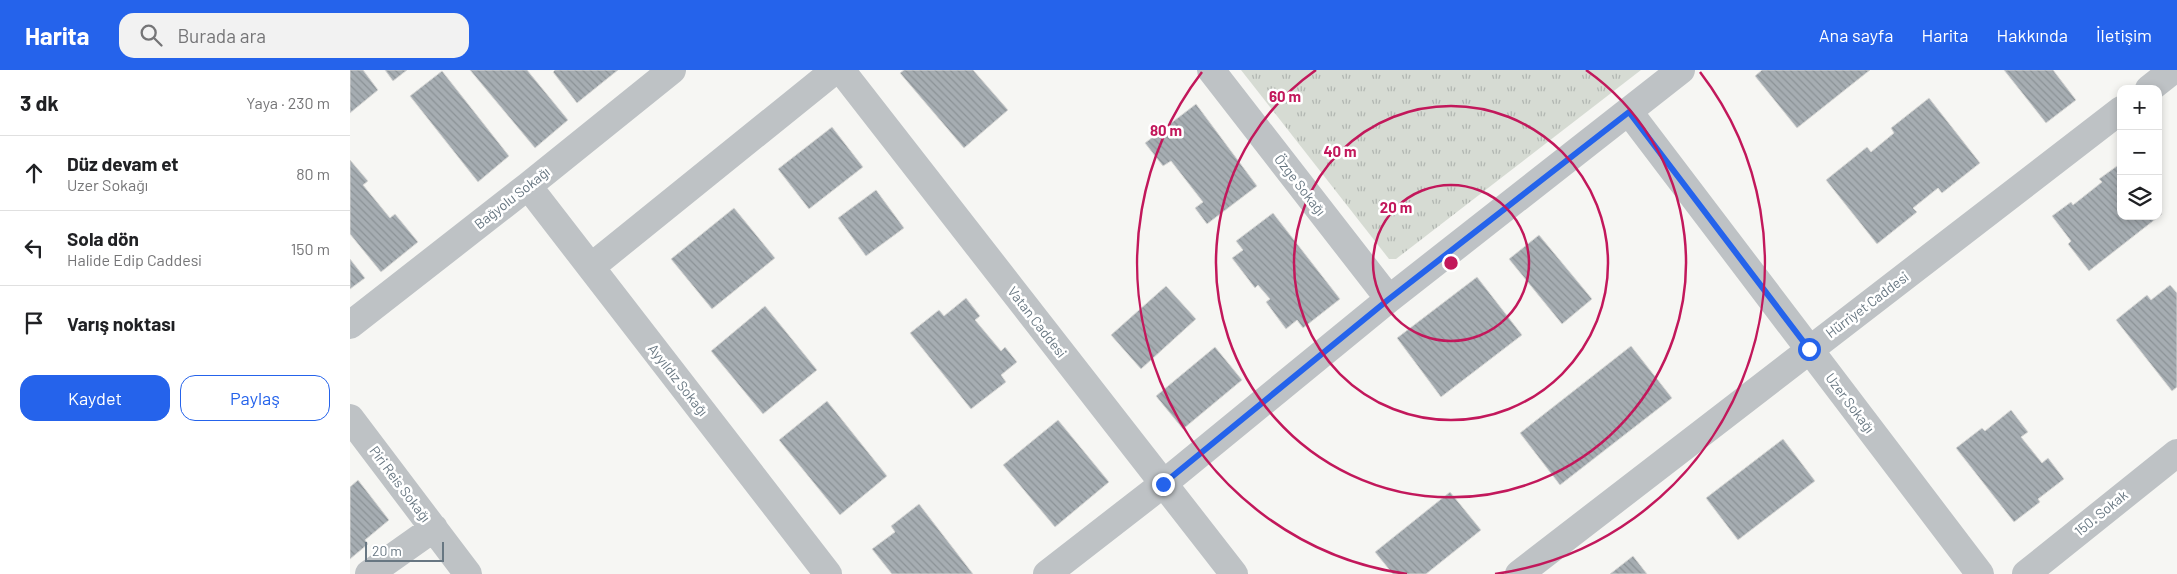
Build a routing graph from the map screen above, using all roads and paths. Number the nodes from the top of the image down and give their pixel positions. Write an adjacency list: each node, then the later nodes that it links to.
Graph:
1 (672, 70): 10 (street, Bağyolu Sokağı)
2 (835, 70): 11 (street)
3 (840, 70): 17 (street, Vatan Caddesi)
4 (1211, 70): 12 (street, Özge Sokağı)
5 (1681, 70): 8 (street)
6 (2173, 70): 7 (street)
7 (2154, 85)
8 (1629, 112): 12 (street); 14 (street, Uzer Sokağı)
9 (2117, 113): 14 (street, Hürriyet Caddesi)
10 (528, 186): 11 (street, Ayyıldız Sokağı); 13 (street, Bağyolu Sokağı)
11 (591, 267): 21 (street, Ayyıldız Sokağı)
12 (1389, 299): 17 (street)
13 (350, 325)
14 (1809, 349): 24 (street, Hürriyet Caddesi); 25 (street, Uzer Sokağı)
15 (350, 418): 18 (street, Piri Reis Sokağı)
16 (2177, 453): 26 (street, 150. Sokak)
17 (1163, 484): 22 (street); 23 (street, Vatan Caddesi)
18 (434, 528): 19 (street); 20 (street, Piri Reis Sokağı)
19 (369, 574)
20 (468, 574)
21 (828, 574)
22 (1047, 574)
23 (1234, 574)
24 (1519, 574)
25 (1980, 574)
26 (2026, 574)

